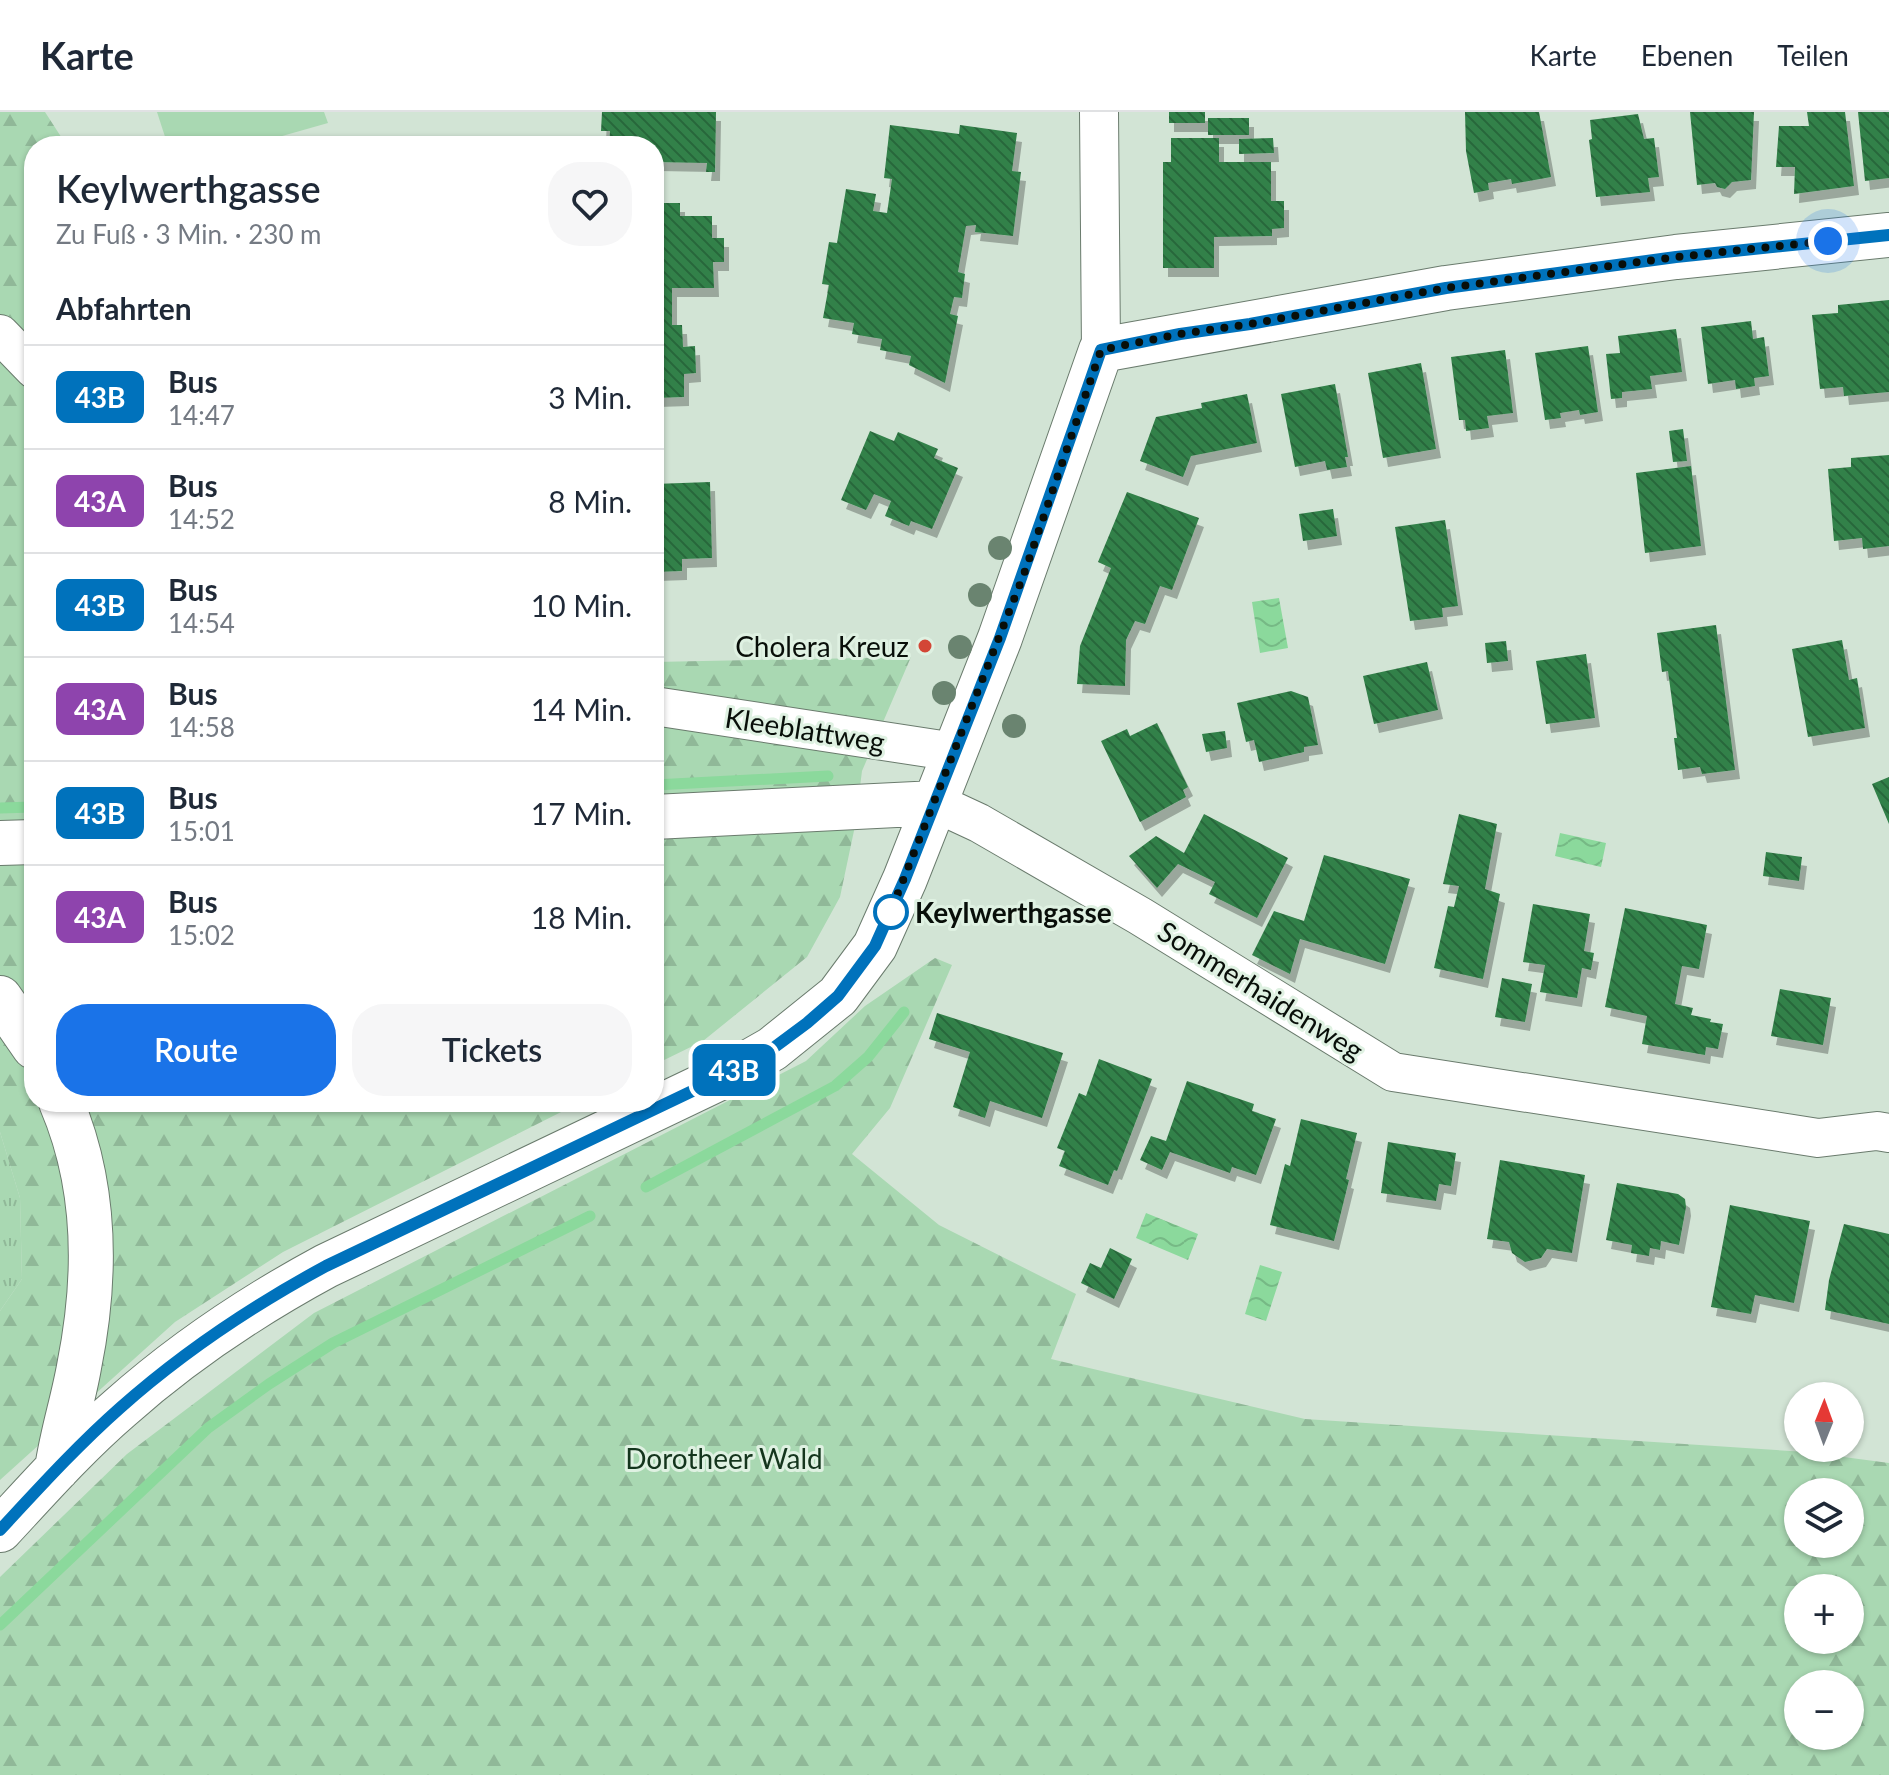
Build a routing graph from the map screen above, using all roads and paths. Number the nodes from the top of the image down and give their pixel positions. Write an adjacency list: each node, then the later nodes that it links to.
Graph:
1 (1099, 112): 4 (street)
2 (1889, 235): 4 (main road)
3 (0, 334): 5 (street)
4 (1101, 350): 7 (main road)
5 (24, 359)
6 (664, 708): 7 (street, Kleeblattweg)
7 (955, 752): 8 (main road)
8 (936, 803): 9 (main road, Sommerhaidenweg); 14 (main road); 17 (street, Sommerhaidenweg)
9 (664, 817)
10 (24, 842): 11 (main road)
11 (0, 843)
12 (0, 998): 13 (main road)
13 (24, 1033)
14 (664, 1105)
15 (65, 1112): 18 (main road)
16 (648, 1112): 18 (main road)
17 (1885, 1122)
18 (57, 1469): 19 (main road)
19 (0, 1530)

